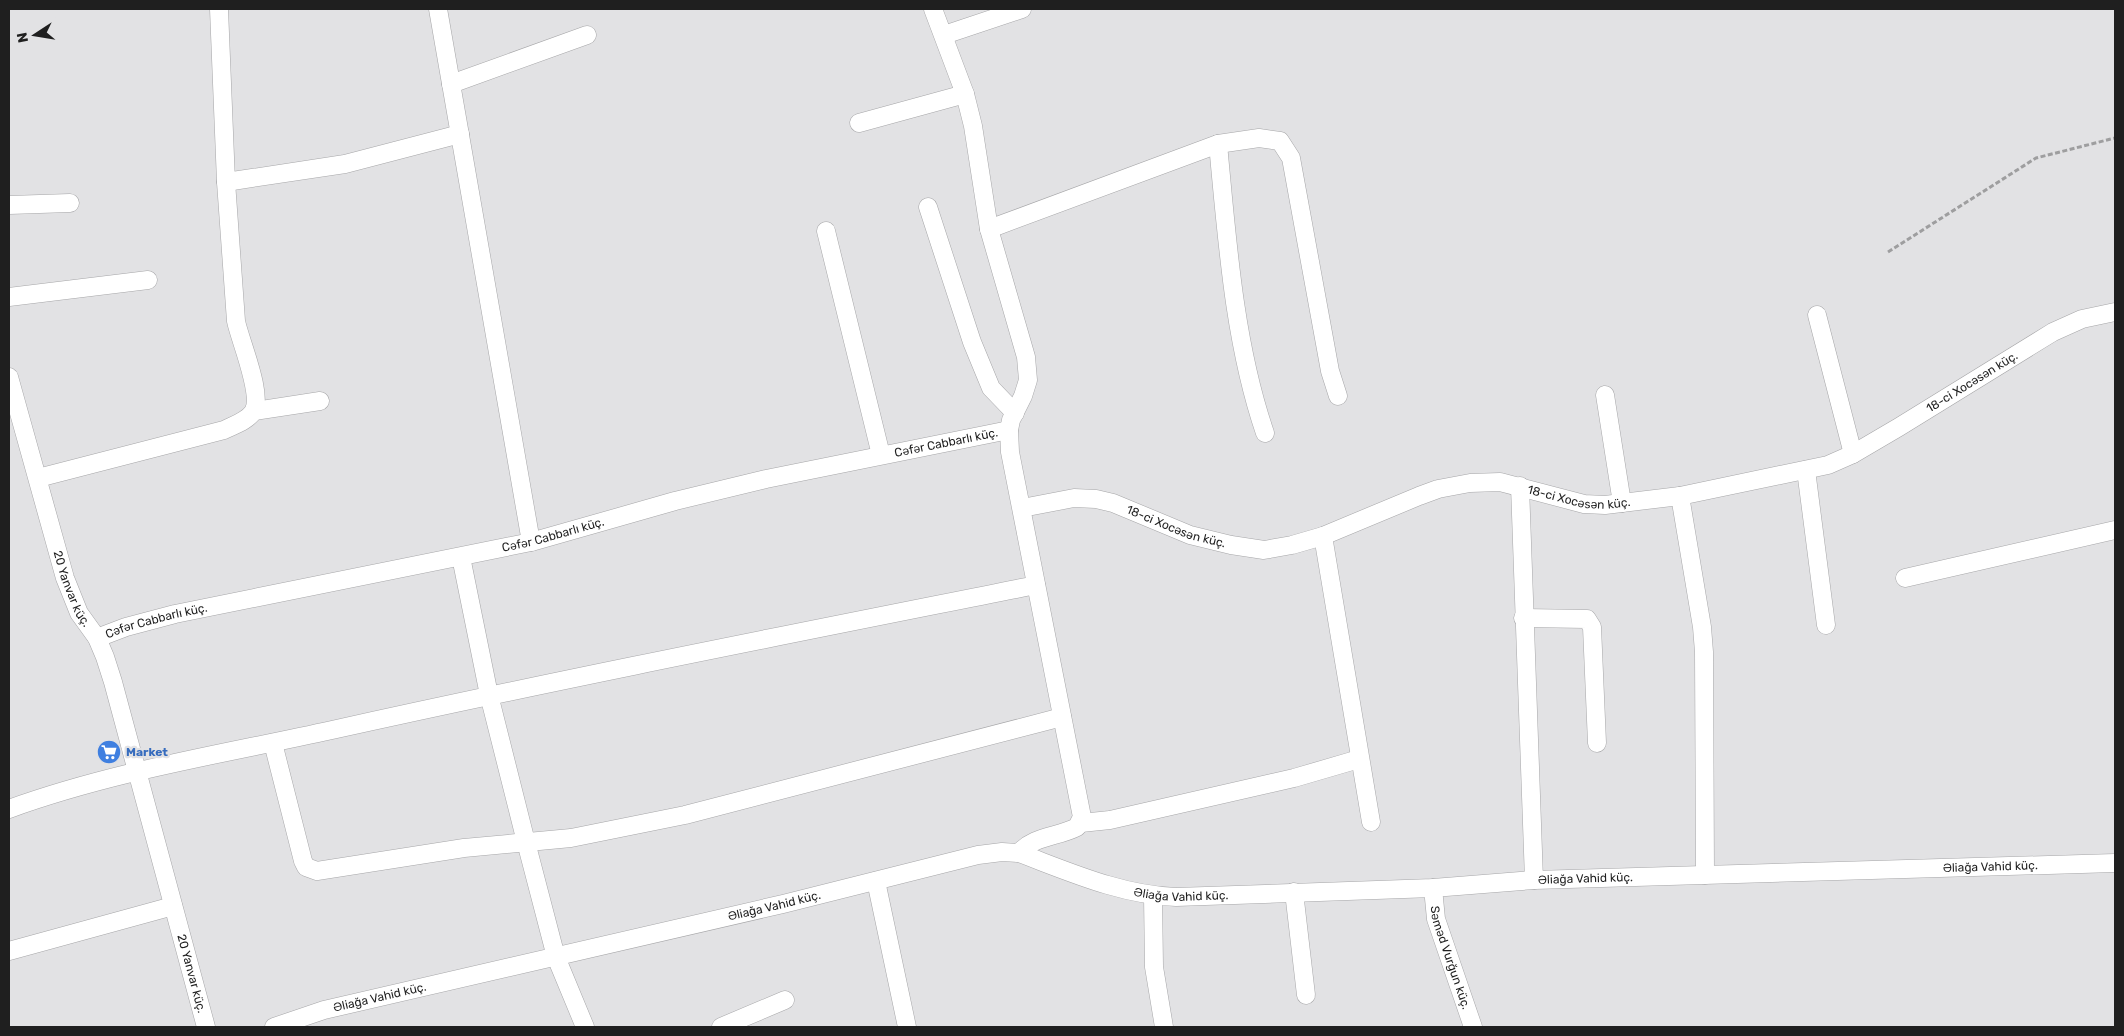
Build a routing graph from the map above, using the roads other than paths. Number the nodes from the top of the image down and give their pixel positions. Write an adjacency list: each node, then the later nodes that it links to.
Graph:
1 (219, 9): 12 (street)
2 (438, 9): 7 (street)
3 (933, 9): 6 (street)
4 (1022, 9): 6 (street)
5 (587, 35): 7 (street)
6 (944, 35): 8 (street)
7 (451, 84): 10 (street)
8 (965, 94): 9 (street); 16 (street)
9 (859, 123)
10 (460, 134): 12 (street); 41 (street)
11 (1218, 144): 16 (street); 24 (street); 30 (street)
12 (226, 182): 26 (street)
13 (70, 203): 14 (street)
14 (9, 205)
15 (928, 208): 27 (street)
16 (989, 229): 27 (street)
17 (826, 232): 32 (street)
18 (148, 280): 19 (street)
19 (9, 297)
20 (2115, 312): 31 (street, 18-ci Xocəsən küç.)
21 (1817, 315): 31 (street)
22 (9, 377): 28 (street, 20 Yanvar küç.)
23 (1605, 395): 37 (street)
24 (1338, 396)
25 (320, 401): 26 (street)
26 (254, 411): 34 (street)
27 (1014, 413): 29 (street)
28 (14, 415): 34 (street, 20 Yanvar küç.)
29 (1009, 430): 32 (street, Cəfər Cabbarlı küç.); 38 (street)
30 (1265, 433)
31 (1853, 454): 33 (street, 18-ci Xocəsən küç.)
32 (881, 455): 41 (street, Cəfər Cabbarlı küç.)
33 (1806, 470): 36 (street, 18-ci Xocəsən küç.); 46 (street)
34 (38, 478): 47 (street, 20 Yanvar küç.)
35 (1520, 486): 37 (street, 18-ci Xocəsən küç.); 40 (street, 18-ci Xocəsən küç.); 45 (street)
36 (1680, 496): 37 (street, 18-ci Xocəsən küç.); 60 (street)
37 (1622, 503)
38 (1022, 508): 40 (street, 18-ci Xocəsən küç.); 44 (street)
39 (2115, 530): 43 (street)
40 (1323, 536): 52 (street)
41 (531, 542): 42 (street, Cəfər Cabbarlı küç.)
42 (461, 557): 47 (street, Cəfər Cabbarlı küç.); 48 (street)
43 (1905, 578)
44 (1036, 585): 48 (street); 49 (street)
45 (1523, 618): 50 (street); 61 (street)
46 (1826, 625)
47 (96, 638): 53 (street, 20 Yanvar küç.)
48 (489, 695): 51 (street); 57 (street)
49 (1062, 717): 56 (street); 57 (street)
50 (1597, 742)
51 (273, 743): 53 (street); 57 (street)
52 (1359, 759): 55 (street); 56 (street)
53 (136, 771): 54 (street); 66 (street, 20 Yanvar küç.)
54 (9, 809)
55 (1371, 822)
56 (1081, 823): 58 (street)
57 (526, 842): 68 (street)
58 (1018, 853): 62 (street, Əliağa Vahid küç.); 65 (street, Əliağa Vahid küç.)
59 (2115, 863): 60 (street, Əliağa Vahid küç.)
60 (1705, 875): 61 (street, Əliağa Vahid küç.)
61 (1534, 880): 63 (street, Əliağa Vahid küç.)
62 (876, 881): 68 (street, Əliağa Vahid küç.); 75 (street)
63 (1433, 888): 64 (street, Əliağa Vahid küç.); 77 (street, Səməd Vurğun küç.)
64 (1294, 892): 65 (street, Əliağa Vahid küç.); 69 (street)
65 (1153, 896): 76 (street)
66 (172, 906): 67 (street); 71 (street, 20 Yanvar küç.)
67 (9, 951)
68 (556, 957): 72 (street, Əliağa Vahid küç.); 73 (street)
69 (1306, 995)
70 (785, 1000): 74 (street)
71 (206, 1027)
72 (274, 1027)
73 (585, 1027)
74 (721, 1027)
75 (908, 1027)
76 (1164, 1027)
77 (1473, 1027)

